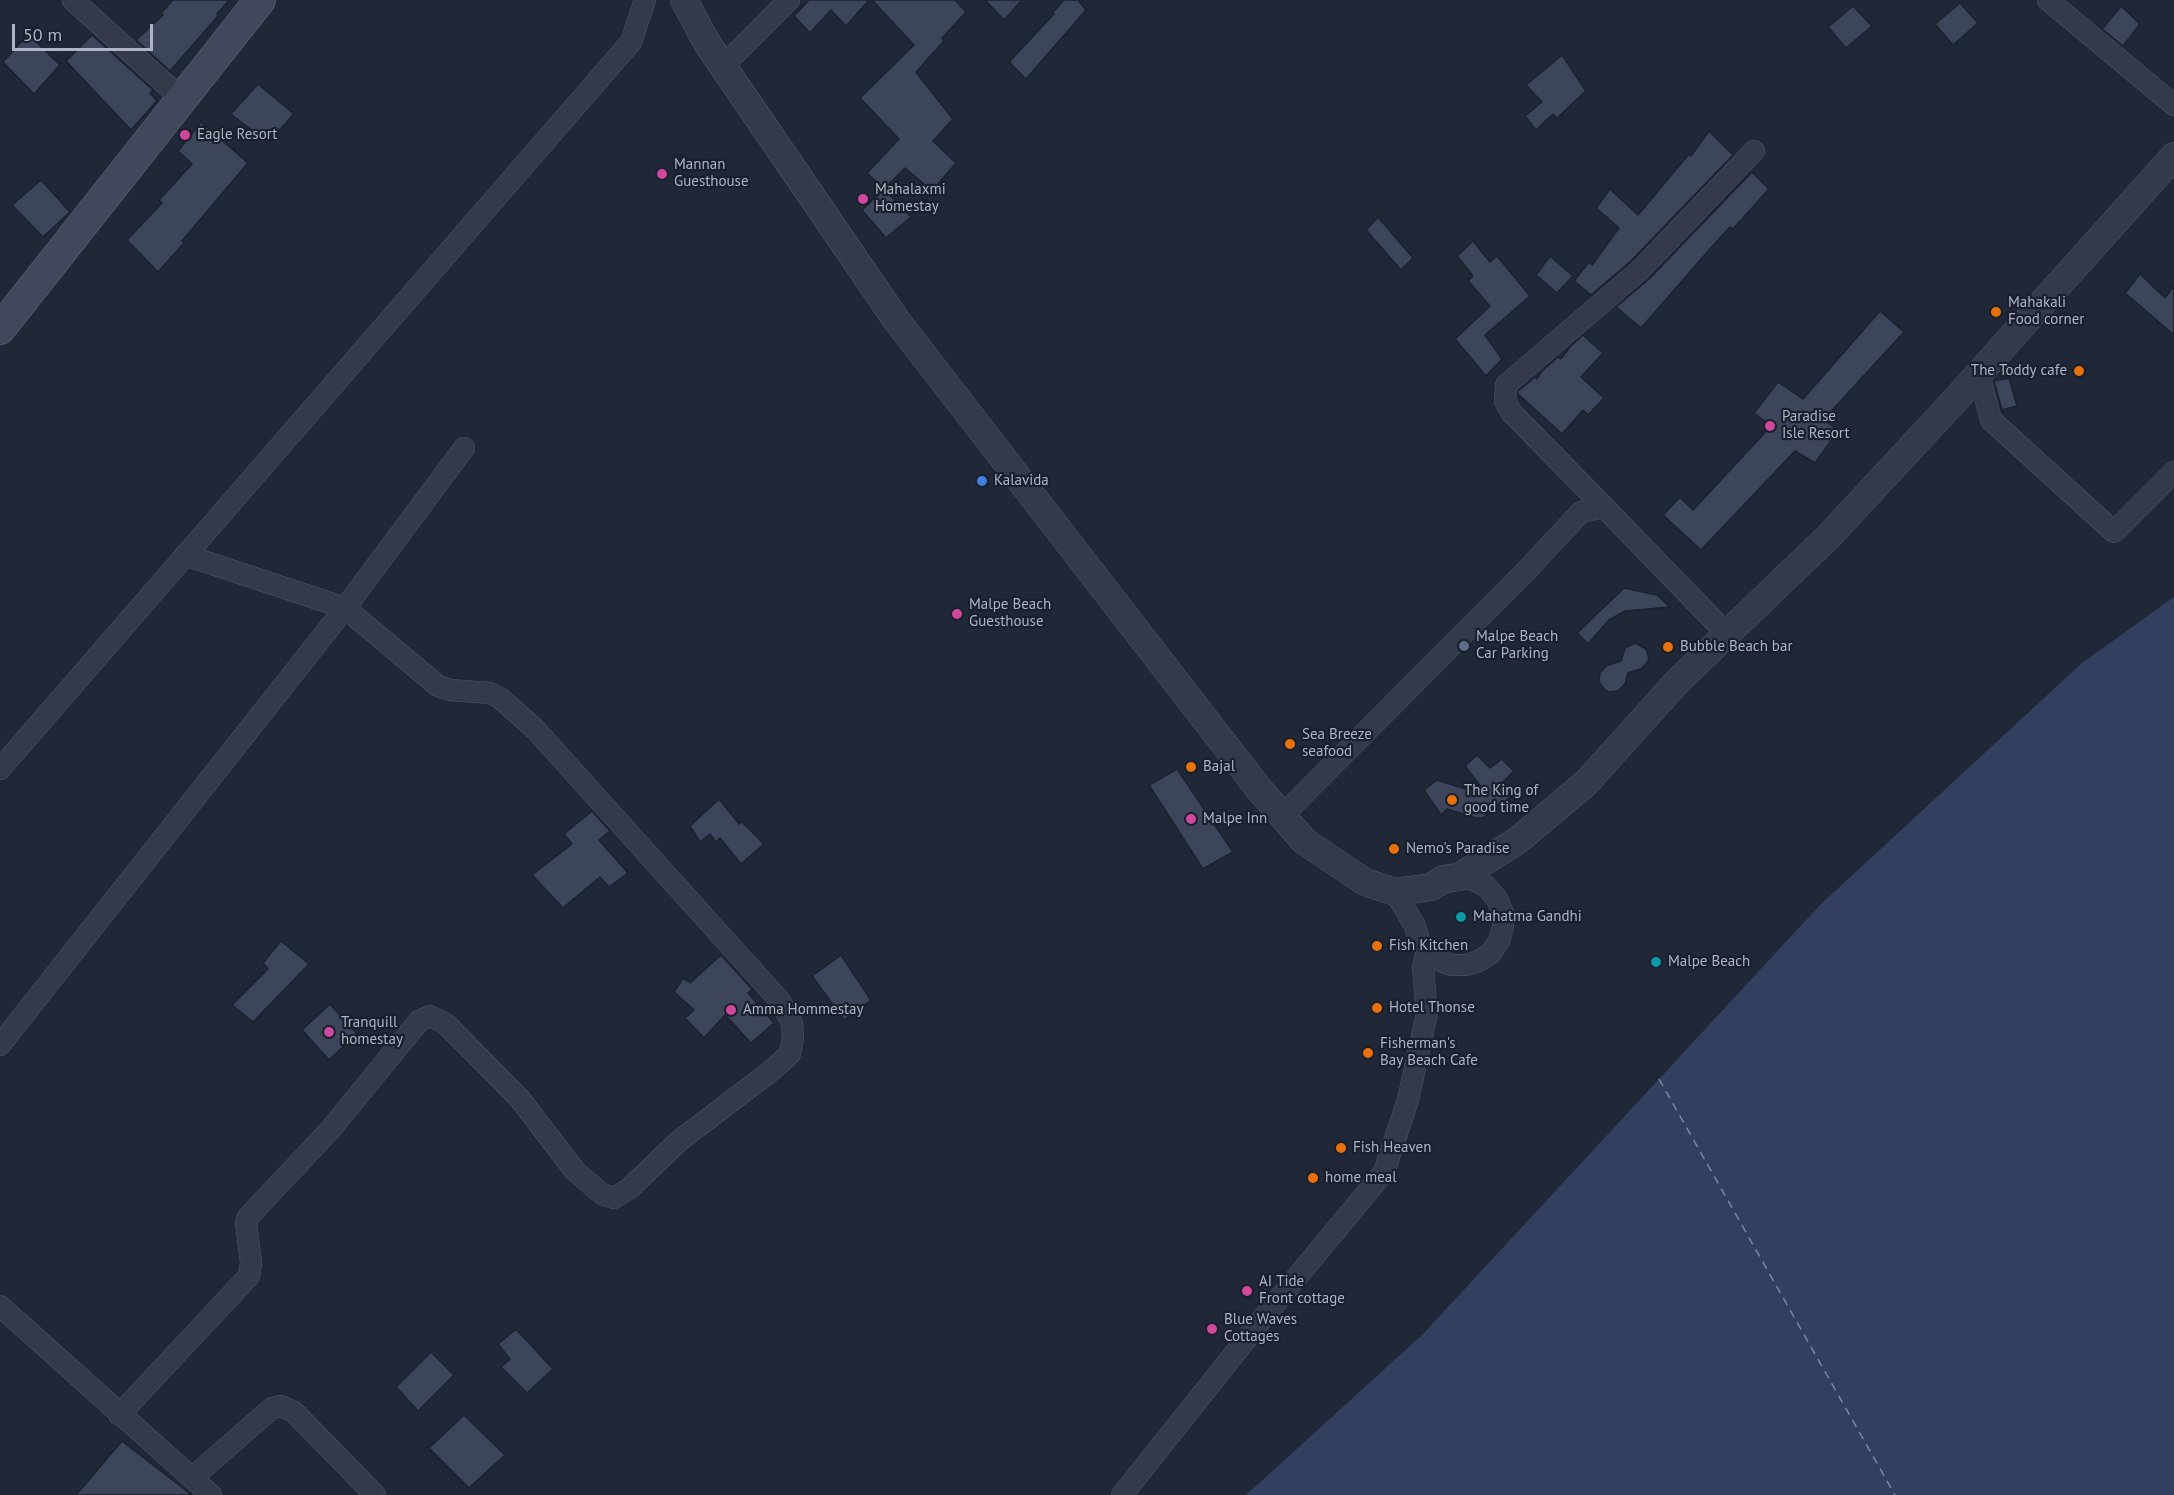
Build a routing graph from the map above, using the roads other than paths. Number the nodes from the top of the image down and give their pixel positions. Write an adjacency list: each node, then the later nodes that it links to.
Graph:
1 (73, 0): 8 (street)
2 (260, 0): 8 (main road)
3 (645, 0): 17 (street)
4 (684, 0): 7 (street)
5 (789, 0): 7 (street)
6 (2048, 0): 9 (street)
7 (723, 66): 21 (street)
8 (182, 99): 12 (main road)
9 (2174, 105)
10 (1754, 152): 16 (street)
11 (2174, 156): 13 (street)
12 (0, 329)
13 (1979, 374): 15 (street); 19 (street)
14 (464, 448): 18 (street)
15 (2174, 472)
16 (1604, 507): 19 (street); 21 (street)
17 (185, 555): 18 (street); 20 (street)
18 (345, 608): 27 (street); 29 (street)
19 (1727, 634): 22 (street)
20 (0, 769)
21 (1282, 816): 24 (street)
22 (1459, 877): 23 (street); 26 (street)
23 (1431, 886): 24 (street); 25 (street)
24 (1395, 892): 25 (street)
25 (1415, 926): 26 (street)
26 (1426, 952): 33 (street)
27 (0, 1045)
28 (0, 1306): 29 (street)
29 (119, 1415): 30 (street)
30 (192, 1478): 31 (street); 32 (street)
31 (211, 1495)
32 (375, 1495)
33 (1122, 1495)

